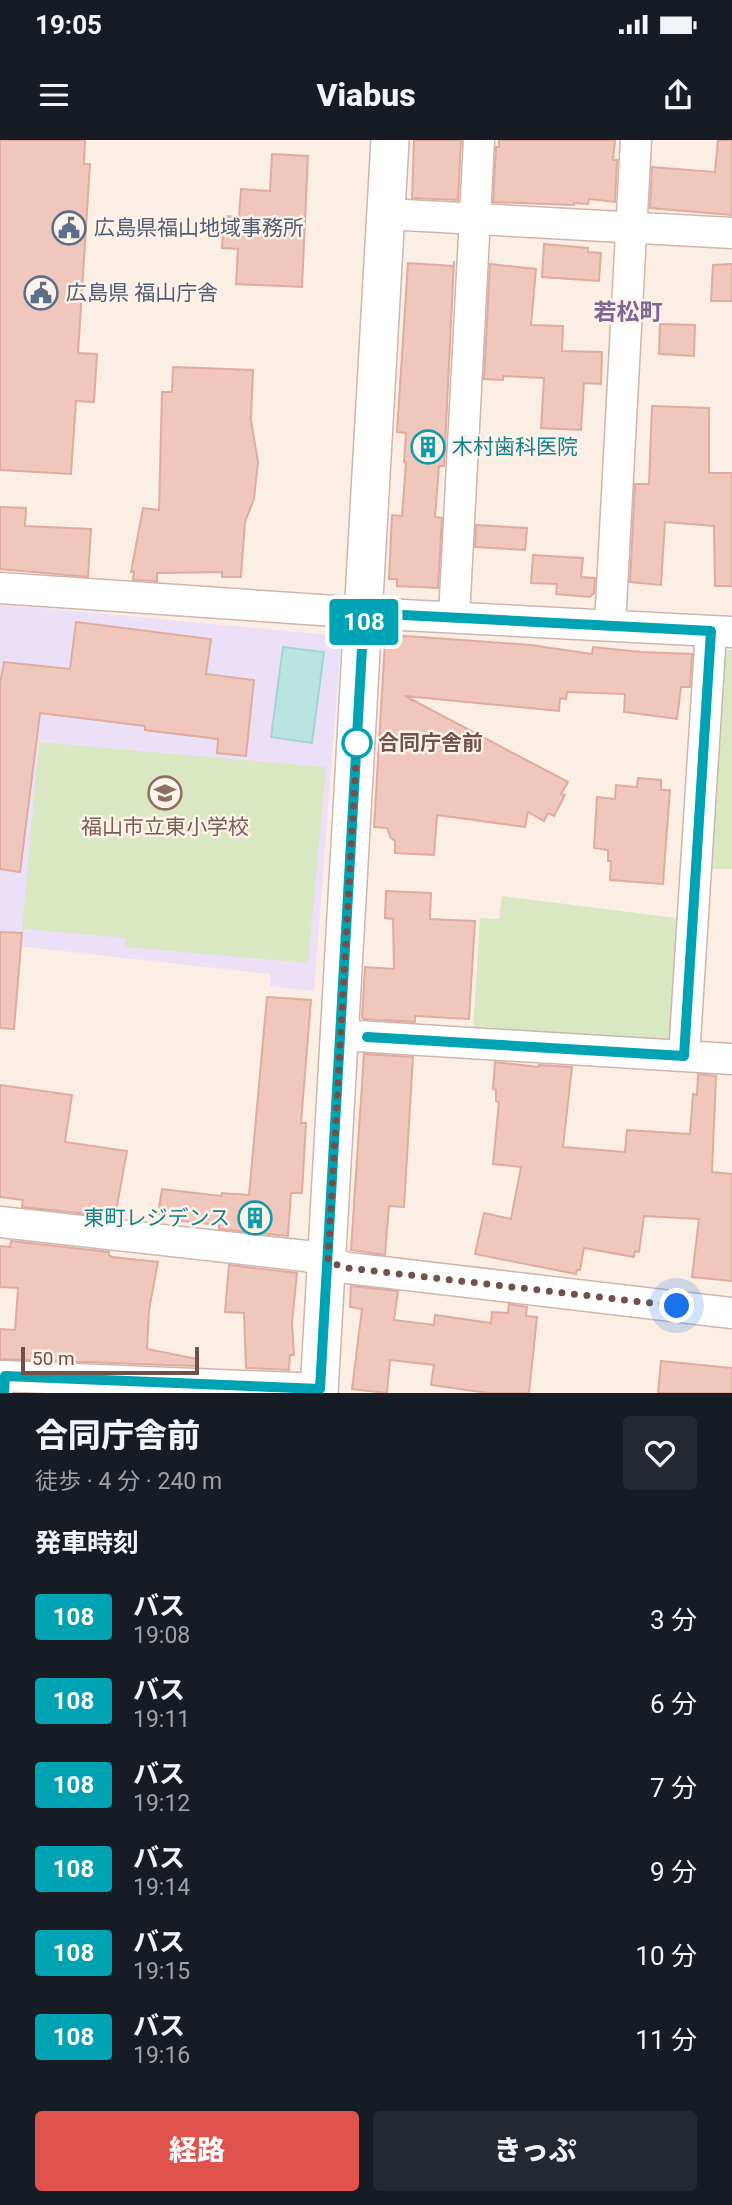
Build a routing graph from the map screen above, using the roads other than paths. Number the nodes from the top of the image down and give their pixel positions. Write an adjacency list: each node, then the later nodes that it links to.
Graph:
1 (390, 140): 4 (street)
2 (480, 140): 5 (street)
3 (636, 140): 6 (street)
4 (386, 214): 5 (street); 9 (street)
5 (475, 218): 6 (street); 10 (street)
6 (630, 227): 7 (street); 11 (street)
7 (732, 233)
8 (0, 588): 9 (street)
9 (364, 613): 10 (street); 13 (street)
10 (454, 617): 11 (street)
11 (610, 625): 12 (street)
12 (721, 631): 14 (street)
13 (340, 1035): 14 (street); 17 (street)
14 (684, 1056): 15 (street)
15 (732, 1059)
16 (0, 1223): 17 (street)
17 (328, 1262): 18 (street); 20 (street)
18 (732, 1313)
19 (3, 1381): 20 (street)
20 (320, 1391)

